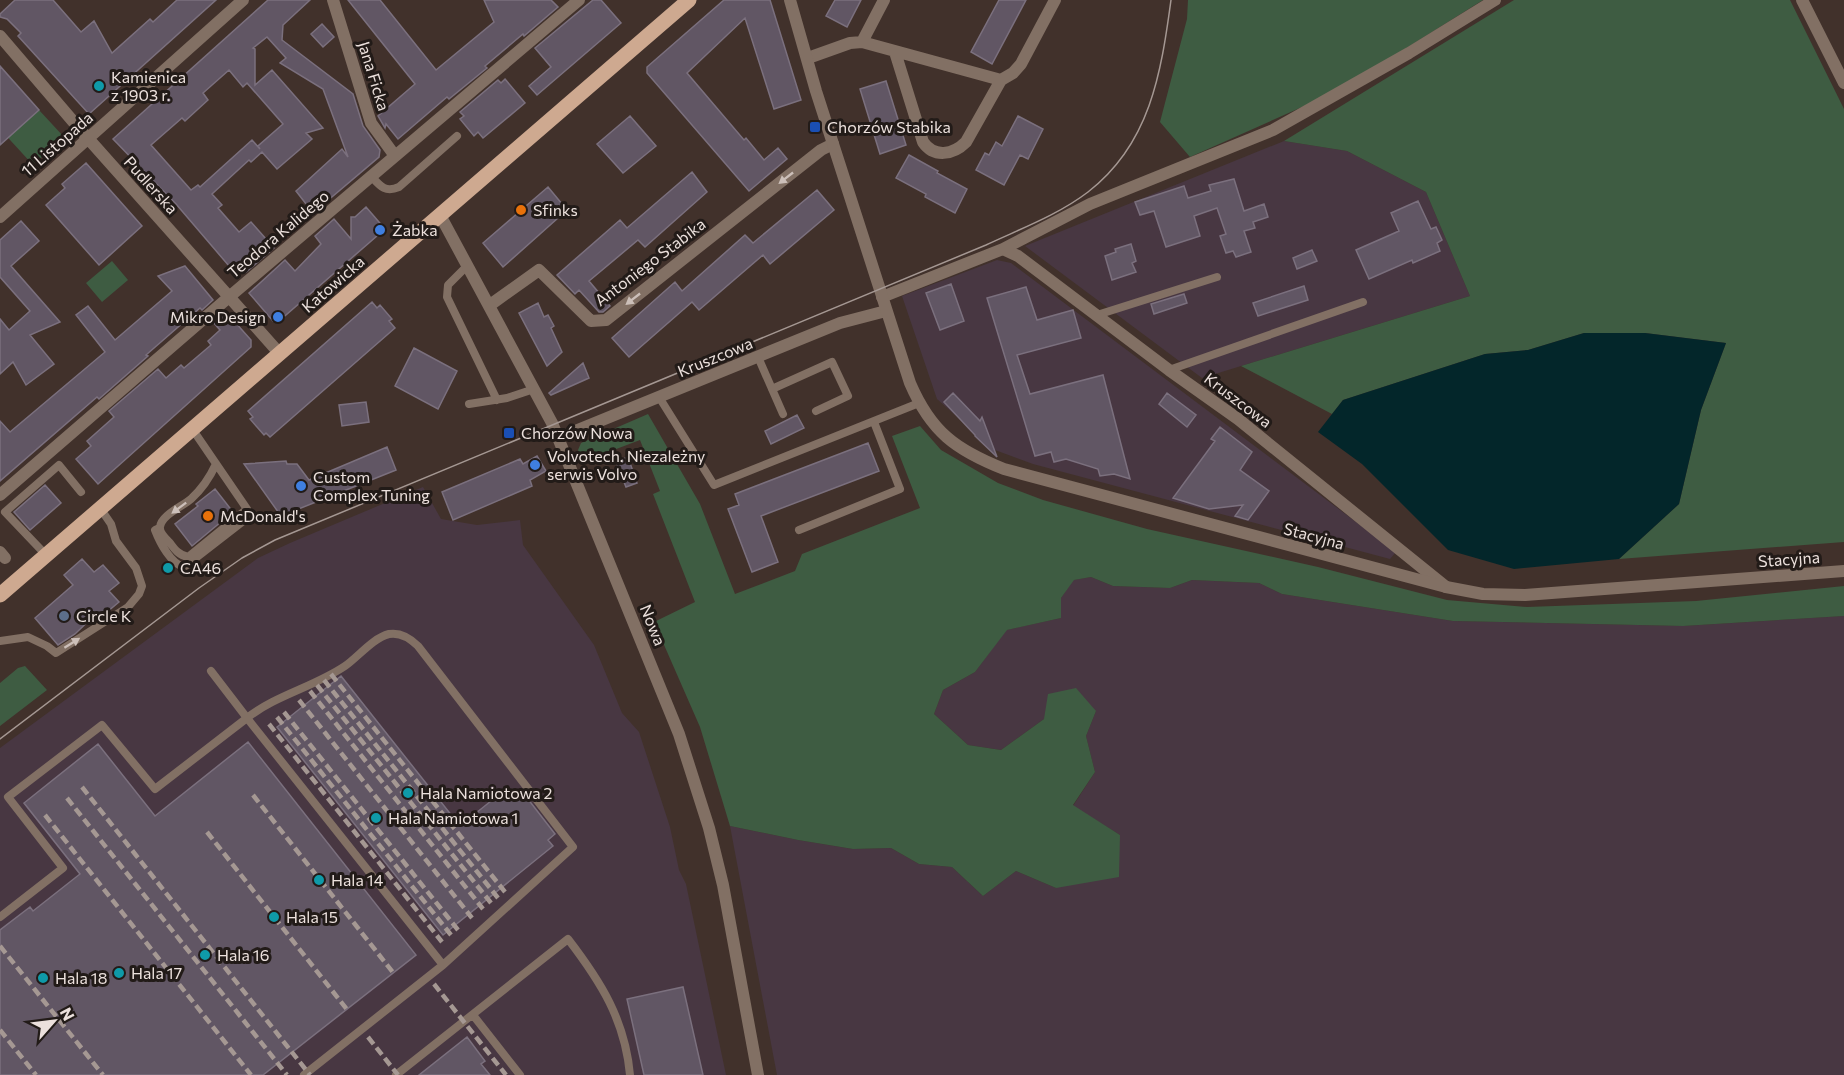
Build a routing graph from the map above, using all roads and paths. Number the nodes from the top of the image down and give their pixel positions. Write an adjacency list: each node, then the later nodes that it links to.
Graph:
1 (243, 0): 17 (street, 11 Listopada)
2 (333, 0): 19 (street, Jana Ficka)
3 (579, 0): 19 (street, Teodora Kalidego)
4 (688, 0): 21 (main road, Katowicka)
5 (790, 0): 13 (street)
6 (884, 0): 11 (street)
7 (1055, 0): 14 (street)
8 (1496, 0): 23 (street)
9 (1802, 0): 15 (street)
10 (0, 36): 17 (street, Pudlerska)
11 (862, 42): 12 (street); 13 (street)
12 (895, 52): 14 (street); 14 (street)
13 (808, 58): 18 (street)
14 (1001, 80)
15 (1844, 83)
16 (457, 136): 20 (lane)
17 (88, 138): 22 (street, 11 Listopada); 26 (street, Pudlerska)
18 (833, 144): 27 (street); 29 (street, Antoniego Stabika, one-way to 29)
19 (395, 156): 20 (street, Teodora Kalidego)
20 (370, 176): 26 (street, Teodora Kalidego)
21 (440, 215): 24 (street, Nowa); 32 (main road, Katowicka)
22 (0, 217)
23 (1004, 249): 27 (street); 31 (street, Kruszcowa)
24 (468, 265): 29 (street, Nowa); 38 (lane)
25 (1216, 277): 31 (lane)
26 (229, 297): 32 (street, Pudlerska); 48 (street, Teodora Kalidego)
27 (882, 297): 30 (street, Stacyjna)
28 (1363, 302): 34 (lane)
29 (490, 305): 35 (street, Nowa)
30 (886, 311): 33 (street, Kruszcowa); 39 (street, Stacyjna)
31 (1097, 315): 34 (street, Kruszcowa)
32 (280, 354): 44 (main road, Katowicka)
33 (758, 357): 36 (lane); 37 (street, Kruszcowa)
34 (1169, 370): 53 (street, Kruszcowa)
35 (534, 389): 38 (lane); 45 (street, Nowa)
36 (772, 389): 41 (lane); 42 (lane)
37 (659, 397): 43 (lane); 45 (street, Kruszcowa)
38 (497, 400): 40 (lane)
39 (919, 403): 43 (lane); 53 (street, Stacyjna)
40 (469, 404)
41 (816, 411)
42 (783, 414)
43 (874, 422): 50 (lane)
44 (193, 430): 46 (lane); 49 (main road, Katowicka)
45 (558, 438): 65 (street, Nowa)
46 (216, 464): 46 (lane, one-way to 46)
47 (81, 492): 51 (lane)
48 (0, 495)
49 (100, 508): 51 (main road, Katowicka); 55 (lane, one-way to 49)
50 (799, 530)
51 (46, 555): 54 (main road, Katowicka)
52 (1844, 571): 53 (street, Stacyjna)
53 (1446, 587)
54 (0, 595)
55 (0, 641)
56 (211, 671): 57 (lane)
57 (247, 718): 58 (lane); 59 (lane); 59 (lane)
58 (0, 917)
59 (443, 965): 61 (lane)
60 (473, 1015): 62 (lane); 63 (lane); 64 (lane)
61 (304, 1075)
62 (396, 1075)
63 (520, 1075)
64 (630, 1075)
65 (758, 1075)

